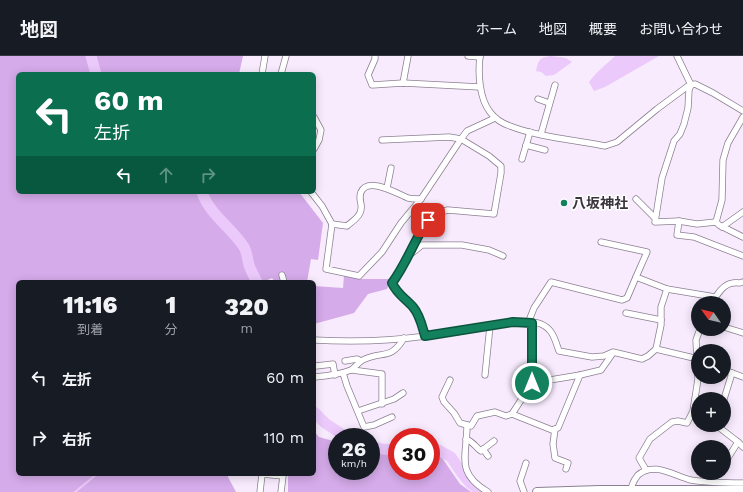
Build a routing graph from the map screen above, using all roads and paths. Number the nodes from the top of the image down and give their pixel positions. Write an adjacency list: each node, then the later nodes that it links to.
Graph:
1 (265, 56): 8 (street)
2 (286, 56): 9 (street)
3 (375, 56): 10 (street)
4 (408, 56): 10 (street)
5 (468, 56): 7 (street)
6 (677, 56): 12 (street)
7 (480, 57): 13 (street)
8 (262, 72)
9 (282, 72)
10 (403, 83): 13 (street)
11 (555, 85): 15 (street)
12 (691, 85): 16 (street); 21 (street); 34 (street)
13 (480, 87): 18 (street)
14 (538, 99): 15 (street)
15 (550, 103): 21 (street)
16 (743, 112)
17 (743, 117): 36 (street)
18 (495, 118): 20 (street); 22 (street)
19 (316, 121): 24 (street)
20 (530, 132): 21 (street); 25 (street)
21 (540, 134)
22 (461, 138): 23 (street); 31 (street); 41 (street)
23 (382, 140)
24 (316, 145)
25 (526, 145): 26 (street); 27 (street)
26 (545, 150)
27 (522, 159)
28 (391, 168): 29 (street)
29 (387, 188): 31 (street); 37 (street)
30 (313, 194): 37 (street)
31 (420, 199): 37 (street)
32 (636, 199): 34 (street)
33 (743, 212): 38 (street)
34 (655, 218): 35 (street)
35 (679, 222): 36 (street); 43 (street)
36 (716, 222): 38 (street)
37 (332, 224)
38 (722, 226): 39 (street)
39 (743, 237)
40 (601, 242): 45 (street)
41 (409, 256): 42 (street); 57 (street)
42 (503, 256)
43 (743, 256)
44 (282, 274): 46 (street)
45 (636, 277): 48 (street); 53 (street)
46 (284, 280)
47 (743, 282): 50 (street)
48 (667, 289): 49 (street); 52 (street)
49 (697, 296)
50 (717, 296)
51 (626, 313): 52 (street)
52 (661, 320): 60 (street)
53 (530, 323): 54 (street); 61 (street); 75 (street)
54 (490, 326): 57 (street); 70 (street)
55 (731, 329): 56 (street)
56 (743, 333)
57 (425, 336): 58 (street)
58 (404, 338): 59 (street); 64 (street)
59 (316, 340)
60 (656, 349): 61 (street); 62 (street)
61 (613, 352): 71 (street)
62 (691, 357)
63 (345, 361): 64 (street)
64 (361, 361): 66 (street)
65 (316, 366): 69 (street)
66 (352, 370): 67 (street); 78 (street)
67 (343, 373): 69 (street); 79 (street)
68 (732, 373): 73 (street); 76 (street)
69 (335, 375): 72 (street)
70 (485, 375)
71 (580, 375): 75 (street); 84 (street)
72 (316, 377)
73 (743, 378)
74 (450, 380): 83 (street)
75 (532, 383): 80 (street)
76 (726, 392)
77 (403, 393): 78 (street)
78 (382, 404): 79 (street)
79 (358, 411): 81 (street)
80 (512, 414): 83 (street); 84 (street)
81 (392, 417)
82 (691, 418): 95 (street)
83 (467, 425): 86 (street)
84 (555, 429): 94 (street)
85 (725, 432): 88 (street)
86 (466, 439): 90 (street); 103 (street)
87 (494, 441): 90 (street)
88 (738, 442): 89 (street); 91 (street)
89 (743, 447)
90 (483, 449): 92 (street)
91 (731, 453)
92 (488, 456)
93 (526, 463): 104 (street)
94 (566, 469)
95 (646, 470): 98 (street); 100 (street)
96 (262, 476): 101 (street)
97 (283, 476): 102 (street)
98 (743, 483)
99 (743, 490): 100 (street)
100 (631, 491): 105 (street)
101 (260, 492)
102 (281, 492)
103 (488, 492)
104 (524, 492)
105 (537, 492)

